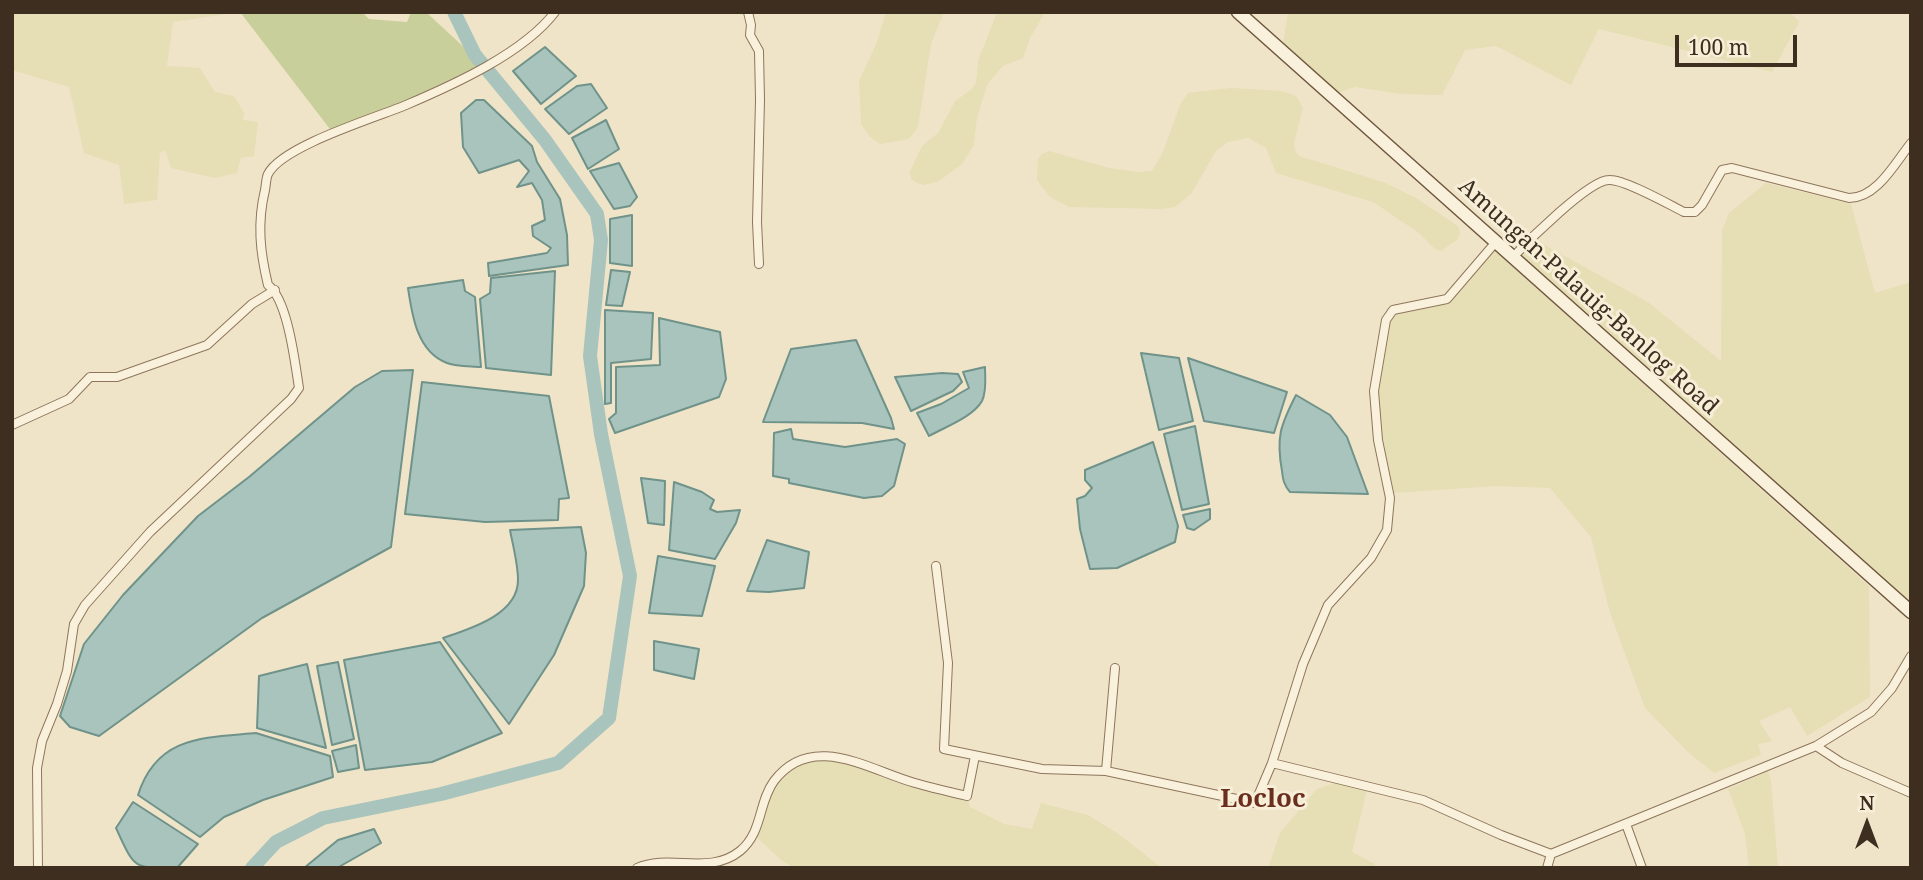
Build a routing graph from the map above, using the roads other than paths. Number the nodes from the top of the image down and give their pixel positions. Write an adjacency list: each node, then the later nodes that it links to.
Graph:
1 (555, 12): 8 (street)
2 (748, 12): 7 (street)
3 (1238, 12): 5 (main road, Amungan-Palauig-Banlog Road)
4 (1911, 143): 6 (street)
5 (1495, 243): 6 (main road, Amungan-Palauig-Banlog Road); 16 (street)
6 (1512, 258): 11 (main road, Amungan-Palauig-Banlog Road)
7 (759, 264)
8 (275, 290): 9 (street); 21 (street)
9 (12, 425)
10 (936, 566): 15 (street)
11 (1911, 612)
12 (1911, 656): 14 (street)
13 (1115, 668): 17 (street)
14 (1816, 747): 18 (street); 19 (street)
15 (975, 756): 17 (street); 22 (street)
16 (1272, 763): 17 (street); 20 (street)
17 (1106, 771)
18 (1911, 793)
19 (1626, 824): 20 (street); 24 (street)
20 (1551, 854): 23 (street)
21 (38, 868)
22 (637, 868)
23 (1547, 868)
24 (1642, 868)

